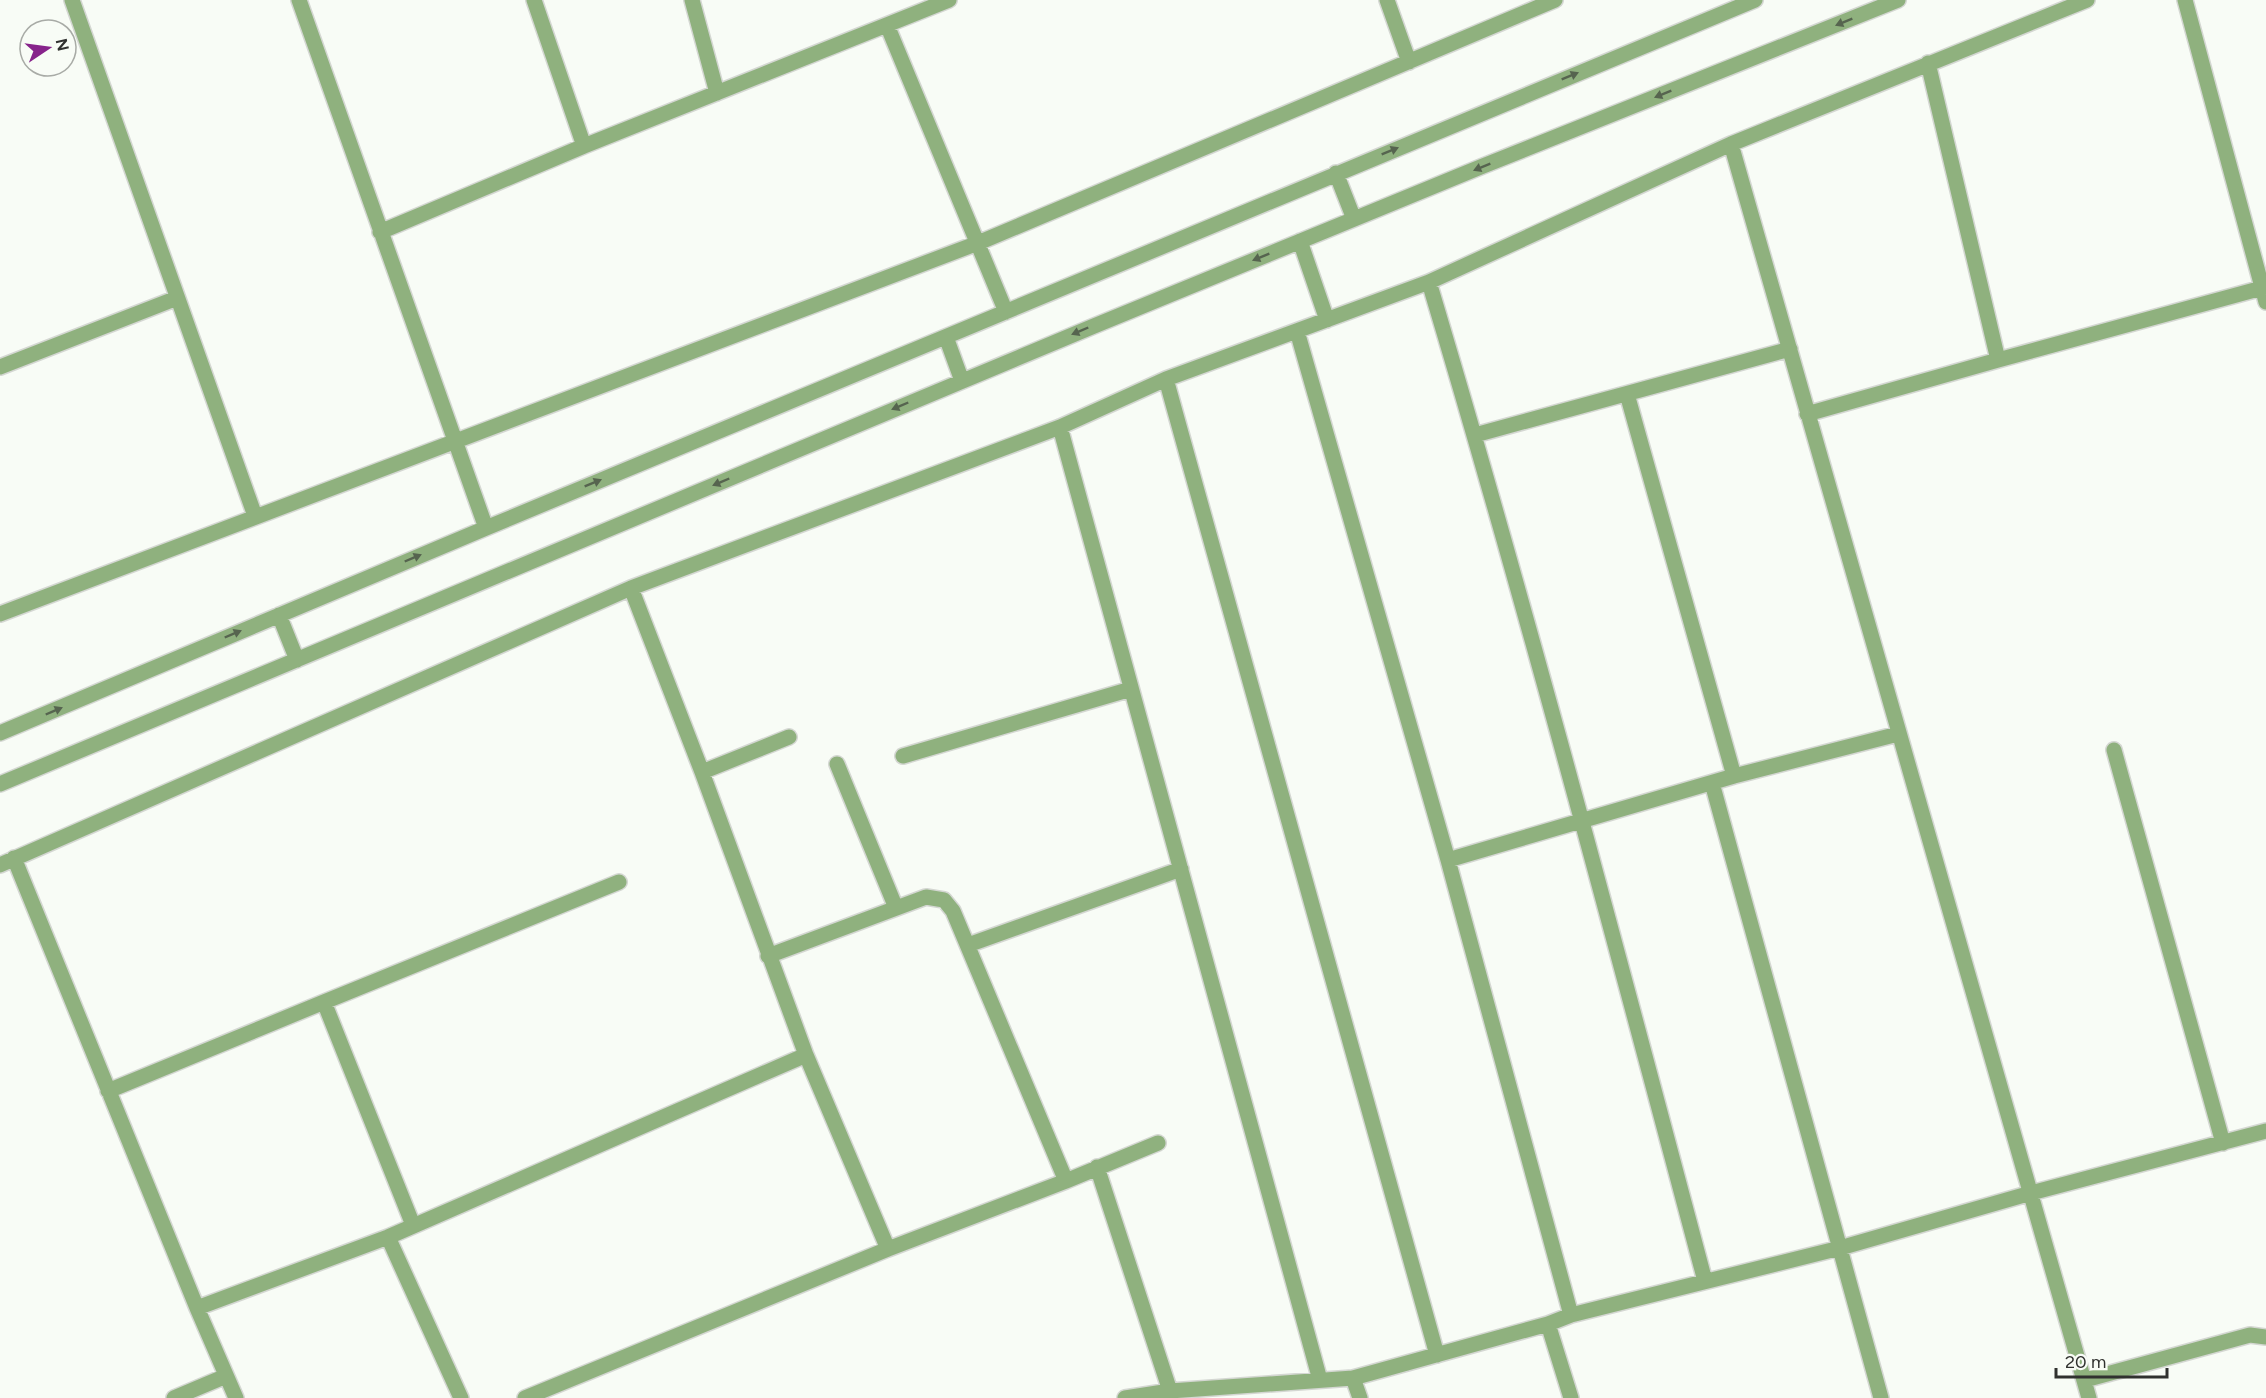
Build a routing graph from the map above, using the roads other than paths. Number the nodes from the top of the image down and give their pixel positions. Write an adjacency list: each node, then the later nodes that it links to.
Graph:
1 (72, 0): 25 (street)
2 (299, 0): 20 (street)
3 (534, 0): 17 (street)
4 (692, 0): 15 (street)
5 (949, 0): 12 (street)
6 (1387, 0): 13 (street)
7 (1555, 0): 13 (street)
8 (1755, 0): 18 (street, one-way to 8)
9 (1898, 0): 19 (street, one-way to 19)
10 (2087, 0): 14 (street)
11 (2186, 0): 24 (street)
12 (887, 26): 15 (street); 22 (street)
13 (1409, 62): 22 (street)
14 (1928, 63): 16 (street); 31 (street)
15 (717, 93): 17 (street)
16 (1731, 144): 23 (street); 30 (street)
17 (584, 146): 20 (street)
18 (1336, 173): 19 (street); 26 (street)
19 (1354, 219): 21 (street)
20 (380, 232): 39 (street)
21 (1300, 241): 27 (street); 34 (street, one-way to 34)
22 (978, 243): 26 (street); 39 (street)
23 (1429, 282): 27 (street); 38 (street)
24 (2264, 295): 31 (street)
25 (177, 298): 32 (street); 40 (street)
26 (1006, 312): 29 (street)
27 (1327, 320): 28 (street)
28 (1297, 331): 33 (street); 58 (street)
29 (946, 338): 34 (street); 41 (street, one-way to 29)
30 (1790, 349): 35 (street); 36 (street)
31 (1998, 360): 36 (street)
32 (0, 367)
33 (1166, 379): 37 (street); 83 (street)
34 (962, 381): 45 (street, one-way to 45)
35 (1627, 394): 38 (street); 54 (street)
36 (1807, 414): 48 (street)
37 (1060, 427): 42 (street); 46 (street)
38 (1475, 435): 57 (street)
39 (454, 441): 40 (street); 41 (street)
40 (255, 516): 43 (street)
41 (486, 528): 44 (street, one-way to 41)
42 (631, 588): 53 (street); 59 (street)
43 (0, 614)
44 (279, 615): 45 (street); 47 (street, one-way to 44)
45 (297, 660): 56 (street)
46 (1131, 689): 51 (street); 60 (street)
47 (0, 733)
48 (1898, 734): 54 (street); 73 (street)
49 (789, 737): 53 (street)
50 (2114, 750): 70 (street)
51 (903, 756)
52 (837, 764): 62 (street)
53 (702, 772): 64 (street)
54 (1734, 776): 55 (street)
55 (1712, 783): 57 (street); 76 (street)
56 (0, 784)
57 (1582, 821): 58 (street); 78 (street)
58 (1448, 860): 80 (street)
59 (7, 862): 67 (street)
60 (1181, 869): 63 (street); 86 (street)
61 (620, 882): 65 (street)
62 (896, 908): 63 (street); 64 (street)
63 (968, 945): 72 (street)
64 (768, 956): 66 (street)
65 (324, 1002): 67 (street); 74 (street)
66 (806, 1055): 74 (street); 77 (street)
67 (108, 1091): 79 (street)
68 (2266, 1131): 70 (street)
69 (1158, 1143): 71 (street)
70 (2223, 1143): 73 (street)
71 (1097, 1167): 72 (street); 88 (street)
72 (1066, 1181): 77 (street)
73 (2031, 1193): 76 (street); 87 (street)
74 (413, 1225): 75 (street)
75 (388, 1237): 79 (street); 91 (street)
76 (1840, 1248): 78 (street); 96 (street)
77 (888, 1249): 92 (street)
78 (1705, 1281): 80 (street)
79 (197, 1308): 84 (street)
80 (1571, 1315): 81 (street)
81 (1548, 1324): 83 (street); 95 (street)
82 (2266, 1337): 87 (street)
83 (1437, 1355): 85 (street)
84 (226, 1376): 89 (street); 90 (street)
85 (1353, 1378): 86 (street); 94 (street)
86 (1320, 1380): 88 (street)
87 (2085, 1380): 97 (street)
88 (1170, 1391): 93 (street)
89 (174, 1398)
90 (236, 1398)
91 (461, 1398)
92 (525, 1398)
93 (1125, 1398)
94 (1360, 1398)
95 (1571, 1398)
96 (1881, 1398)
97 (2090, 1398)

